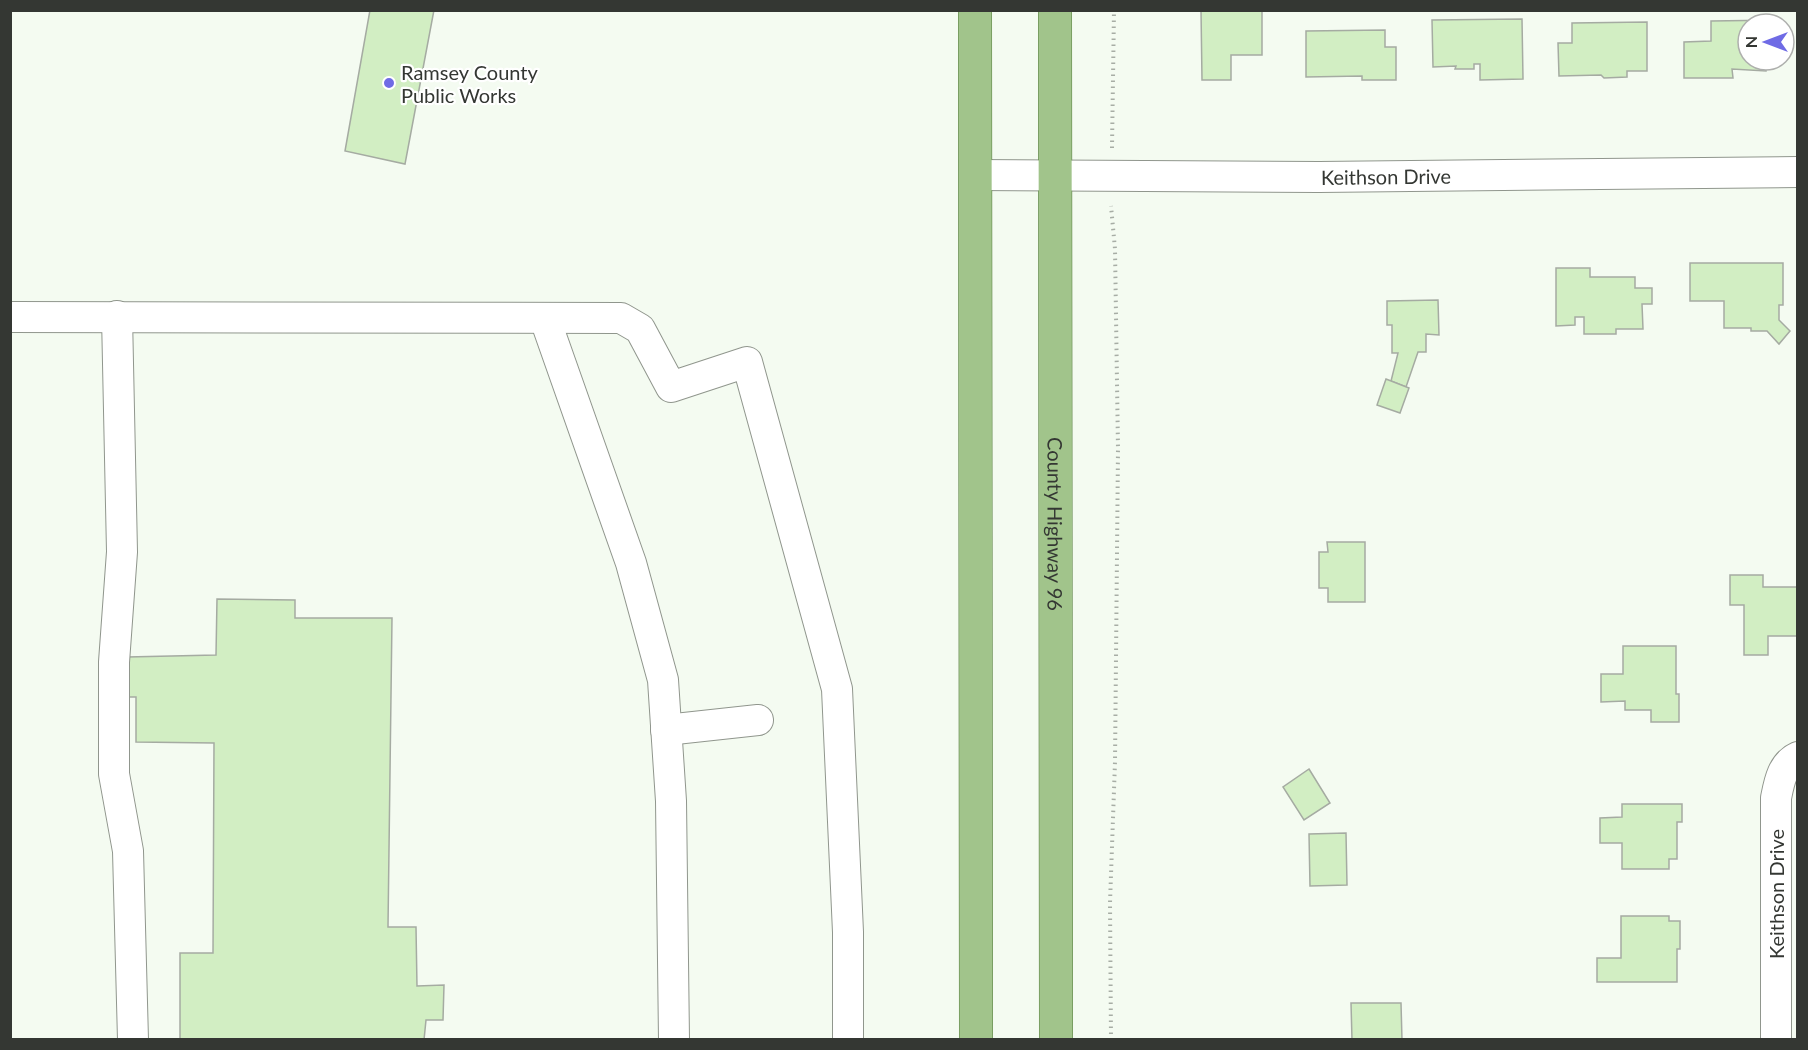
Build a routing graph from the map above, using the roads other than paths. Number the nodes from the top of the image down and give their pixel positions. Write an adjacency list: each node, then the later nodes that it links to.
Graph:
1 (975, 10): 4 (main road)
2 (1054, 10): 5 (main road, County Highway 96)
3 (1797, 172): 5 (street, Keithson Drive)
4 (975, 175): 5 (street, Keithson Drive); 15 (main road)
5 (1055, 175): 16 (main road, County Highway 96)
6 (117, 316): 7 (street); 8 (street); 12 (street)
7 (10, 317)
8 (545, 319): 10 (street); 14 (street)
9 (758, 720): 10 (street)
10 (666, 730): 13 (street)
11 (1797, 757): 17 (street, Keithson Drive)
12 (133, 1040)
13 (674, 1040)
14 (848, 1040)
15 (976, 1040)
16 (1056, 1040)
17 (1776, 1040)

